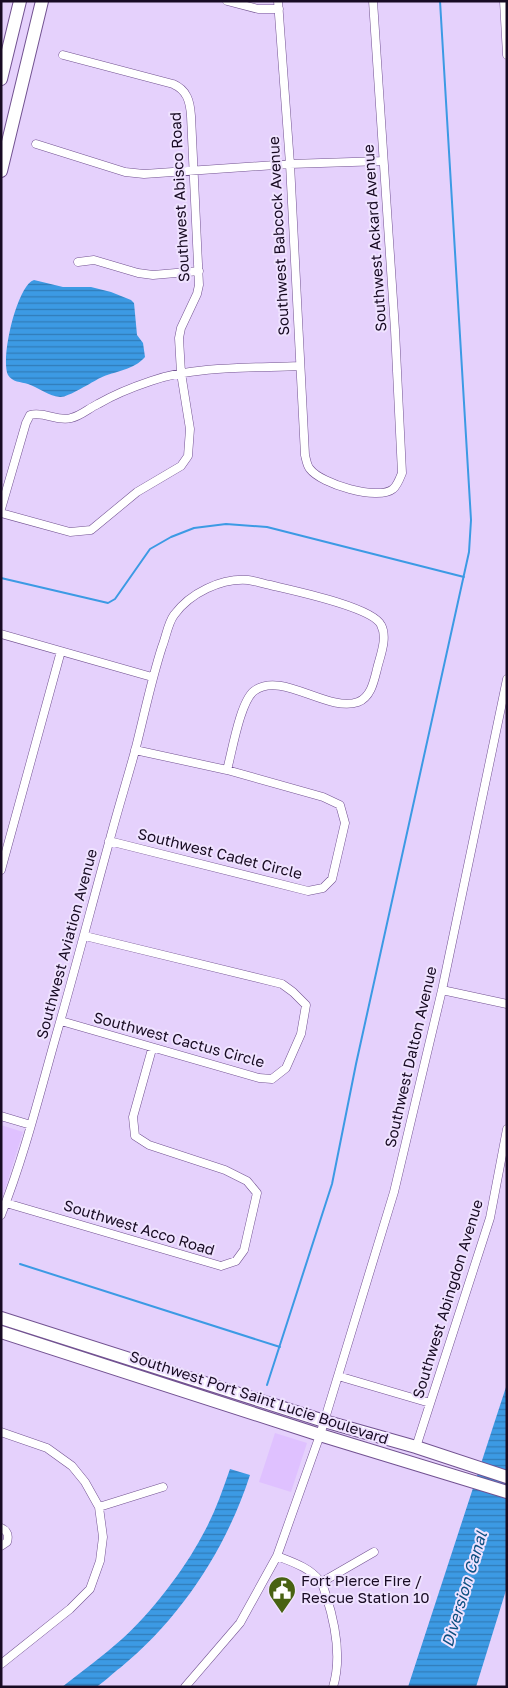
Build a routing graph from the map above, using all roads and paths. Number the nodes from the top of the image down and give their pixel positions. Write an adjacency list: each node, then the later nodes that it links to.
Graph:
1 (20, 1): 10 (main road)
2 (42, 1): 14 (main road)
3 (227, 1): 6 (street)
4 (373, 1): 12 (street, Southwest Ackard Avenue)
5 (504, 1): 7 (street)
6 (279, 5): 13 (street, Southwest Babcock Avenue)
7 (506, 46): 9 (street)
8 (62, 55): 15 (street, Southwest Abisco Road)
9 (507, 56)
10 (1, 79)
11 (36, 144): 15 (street)
12 (383, 161): 13 (street); 20 (street, Southwest Ackard Avenue)
13 (290, 164): 15 (street); 18 (street, Southwest Babcock Avenue)
14 (1, 171)
15 (193, 171): 17 (street, Southwest Abisco Road)
16 (78, 262): 17 (street)
17 (199, 272): 19 (street, Southwest Abisco Road)
18 (299, 366): 19 (street); 20 (street, Southwest Babcock Avenue)
19 (181, 373): 21 (street); 22 (street, Southwest Abisco Road)
20 (309, 469)
21 (1, 509)
22 (1, 513)
23 (1, 634): 24 (street)
24 (61, 651): 25 (street); 30 (street)
25 (152, 677): 27 (street, Southwest Aviation Avenue); 28 (street, Southwest Aviation Avenue)
26 (507, 679): 32 (street, Southwest Dalton Avenue)
27 (135, 750): 28 (street, Southwest Cadet Circle); 29 (street, Southwest Aviation Avenue)
28 (227, 770): 29 (street, Southwest Cadet Circle)
29 (109, 841): 31 (street, Southwest Aviation Avenue)
30 (1, 870)
31 (85, 936): 34 (street, Southwest Aviation Avenue); 35 (street, Southwest Cactus Circle)
32 (442, 990): 33 (street); 43 (street, Southwest Dalton Avenue)
33 (507, 1004)
34 (61, 1021): 35 (street, Southwest Cactus Circle); 37 (street, Southwest Aviation Avenue)
35 (152, 1049): 39 (street, Southwest Acco Road)
36 (1, 1116): 37 (street)
37 (31, 1125): 39 (street, Southwest Aviation Avenue)
38 (507, 1129): 44 (street, Southwest Abingdon Avenue)
39 (6, 1203): 40 (street, Southwest Aviation Avenue)
40 (1, 1215)
41 (1, 1318): 45 (main road, Southwest Port Saint Lucie Boulevard)
42 (1, 1332): 47 (main road, Southwest Port Saint Lucie Boulevard)
43 (338, 1376): 44 (street); 45 (street, Southwest Dalton Avenue)
44 (430, 1403): 48 (street, Southwest Abingdon Avenue)
45 (324, 1421): 47 (street, Southwest Dalton Avenue); 48 (main road, Southwest Port Saint Lucie Boulevard)
46 (1, 1432): 52 (street)
47 (320, 1435): 51 (main road, Southwest Port Saint Lucie Boulevard); 56 (street, Southwest Dalton Avenue)
48 (416, 1447): 49 (main road, Southwest Port Saint Lucie Boulevard)
49 (507, 1476)
50 (163, 1487): 52 (street)
51 (507, 1492)
52 (99, 1507): 58 (street)
53 (1, 1528): 54 (street)
54 (1, 1546)
55 (374, 1552): 57 (street)
56 (277, 1556): 57 (street); 59 (street, Southwest Dalton Avenue)
57 (322, 1582): 60 (street)
58 (1, 1664)
59 (190, 1685)
60 (333, 1687)

